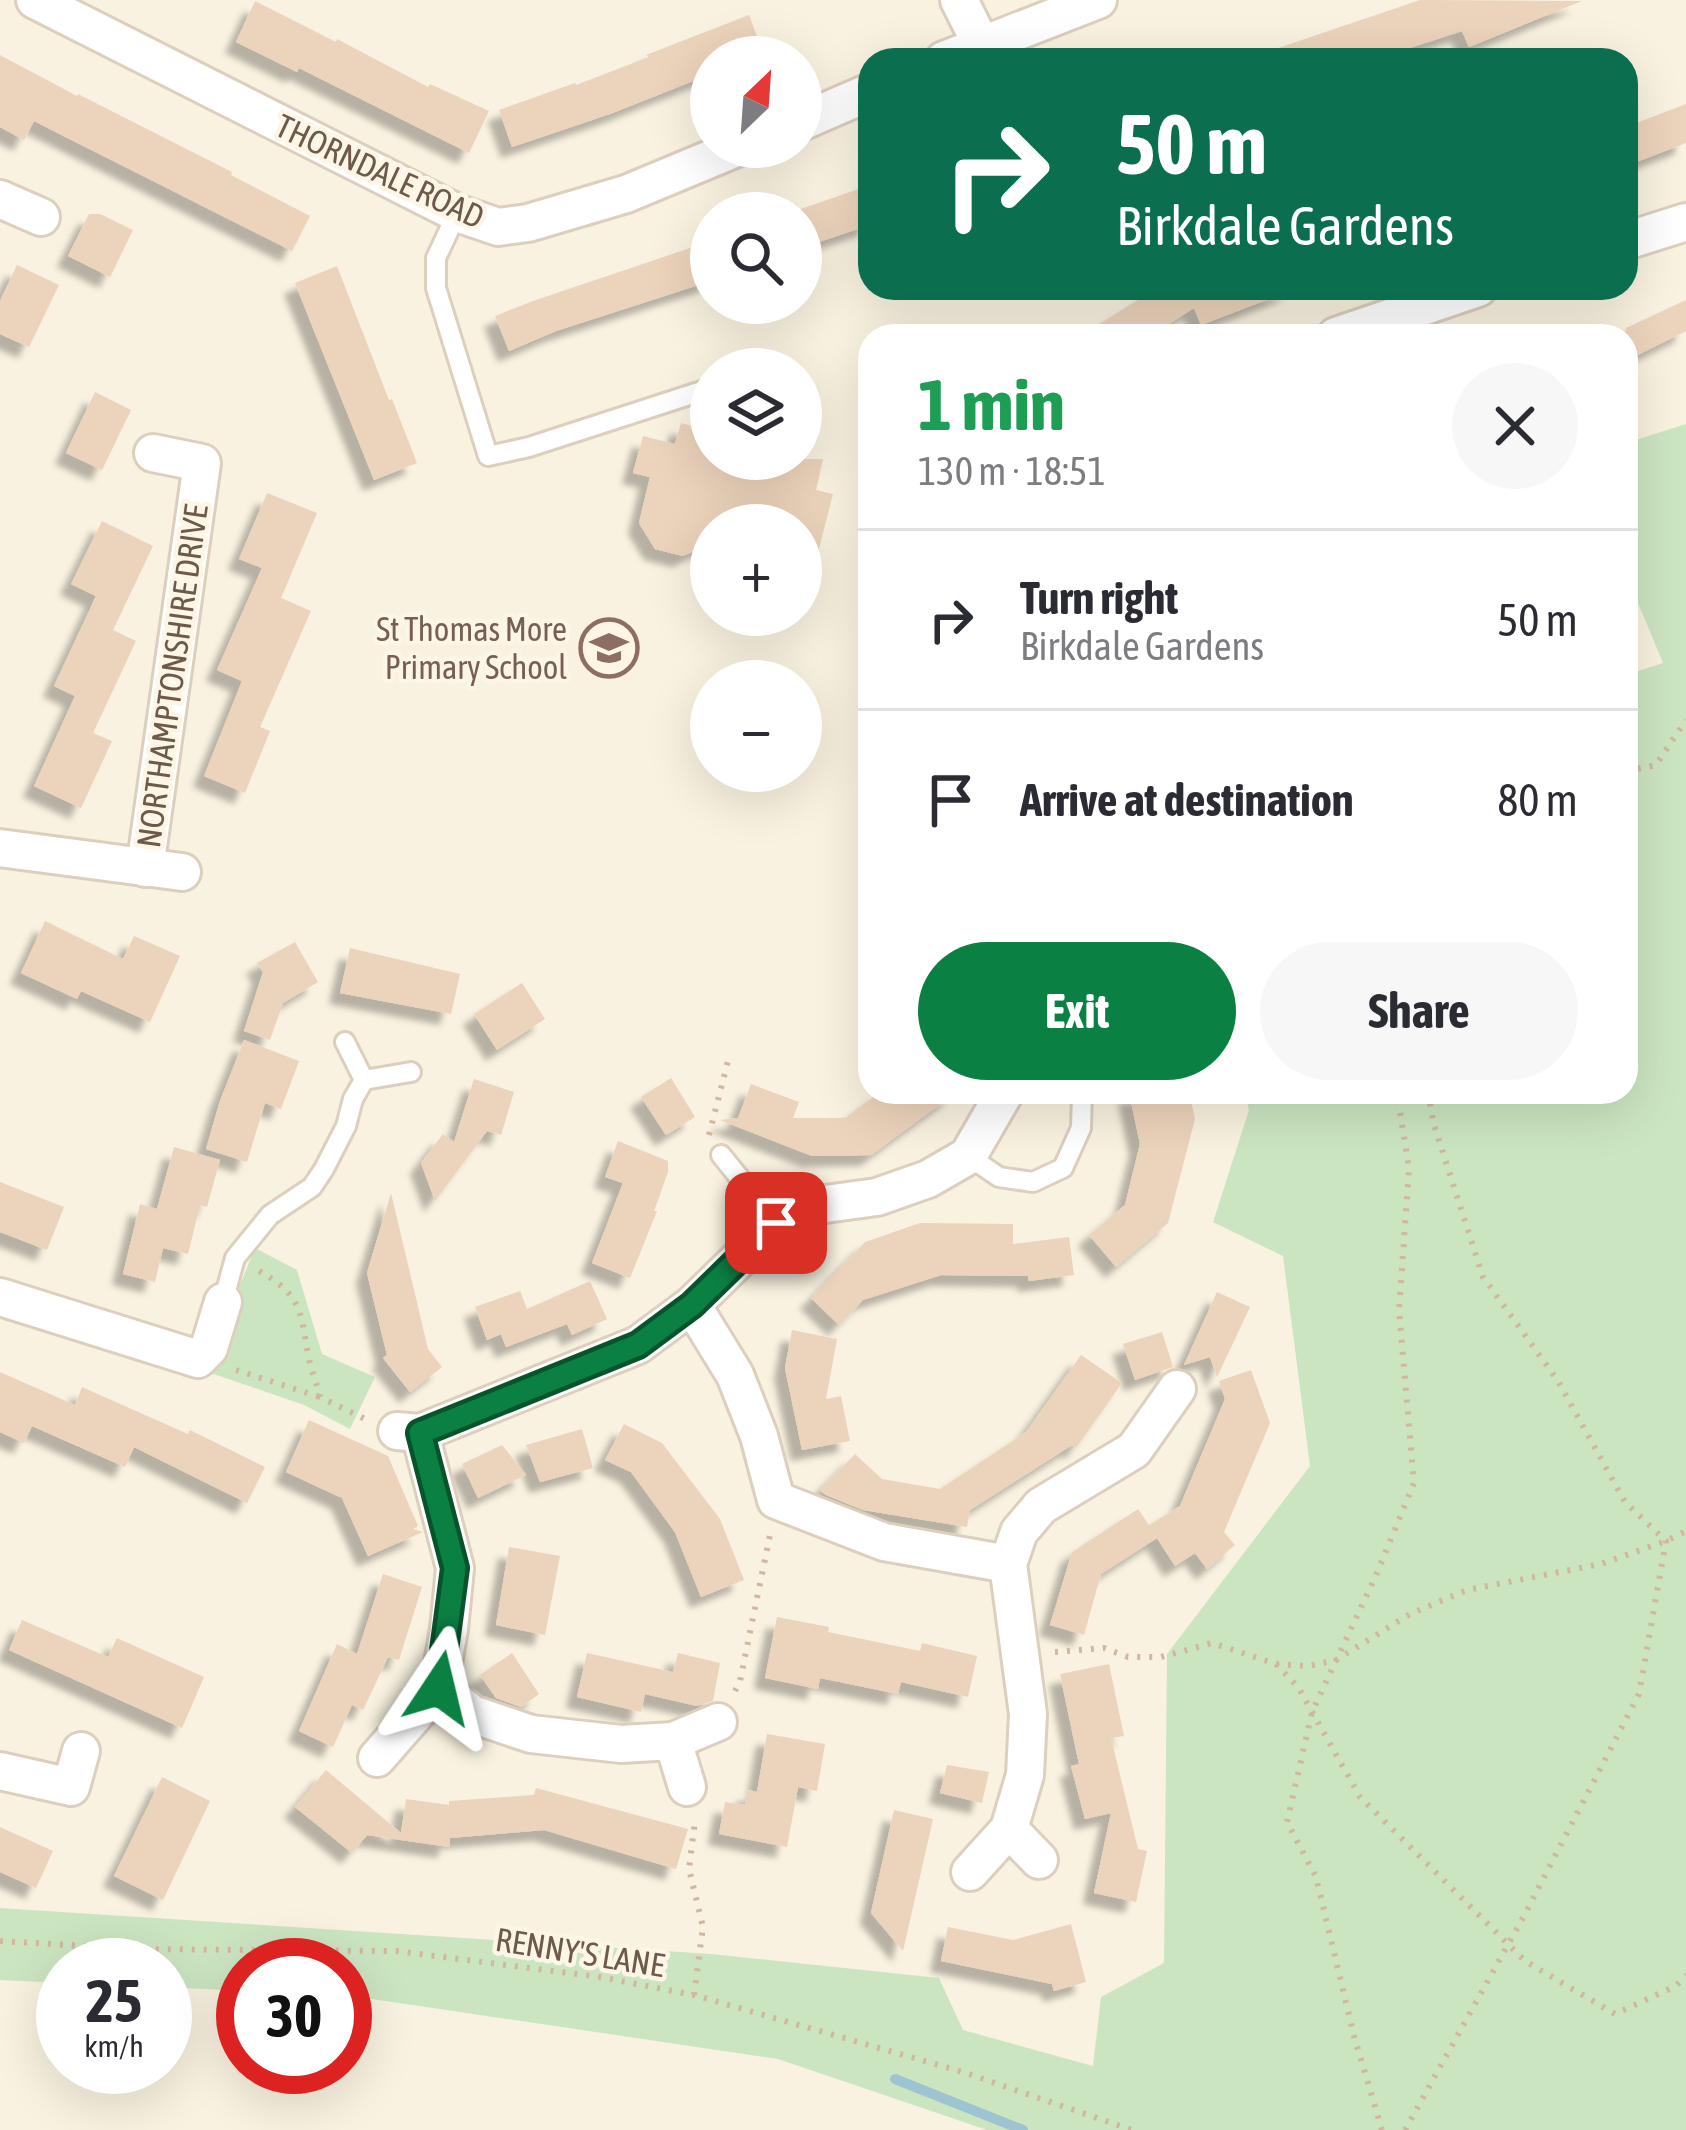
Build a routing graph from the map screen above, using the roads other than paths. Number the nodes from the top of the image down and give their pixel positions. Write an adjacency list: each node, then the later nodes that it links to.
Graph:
1 (959, 0): 4 (street)
2 (1098, 0): 4 (street)
3 (53, 4): 10 (street, THORNDALE ROAD)
4 (981, 44): 5 (street)
5 (972, 48)
6 (858, 97): 7 (street)
7 (822, 113)
8 (690, 168): 10 (street, THORNDALE ROAD)
9 (0, 199): 11 (street)
10 (457, 214): 16 (lane)
11 (41, 217)
12 (1686, 222): 13 (street)
13 (1638, 237)
14 (1451, 300): 15 (street)
15 (1396, 324)
16 (690, 395)
17 (153, 453): 19 (street, NORTHAMPTONSHIRE DRIVE)
18 (0, 848): 19 (street, NORTHAMPTONSHIRE DRIVE)
19 (145, 868): 20 (street, NORTHAMPTONSHIRE DRIVE)
20 (182, 872)
21 (345, 1042): 23 (lane)
22 (412, 1072): 23 (lane)
23 (364, 1080): 30 (lane)
24 (998, 1104): 27 (street)
25 (1082, 1104): 27 (lane)
26 (721, 1155): 28 (lane)
27 (968, 1156): 28 (street)
28 (776, 1223): 31 (street)
29 (0, 1298): 30 (street)
30 (224, 1302)
31 (692, 1305): 33 (street); 34 (street)
32 (1178, 1389): 33 (street)
33 (1007, 1564): 41 (street)
34 (439, 1688): 36 (street); 38 (street)
35 (718, 1721): 36 (street)
36 (674, 1741): 40 (street)
37 (81, 1751): 39 (street)
38 (377, 1758)
39 (0, 1771)
40 (687, 1786)
41 (1009, 1829): 42 (street); 43 (street)
42 (1039, 1860)
43 (970, 1872)

